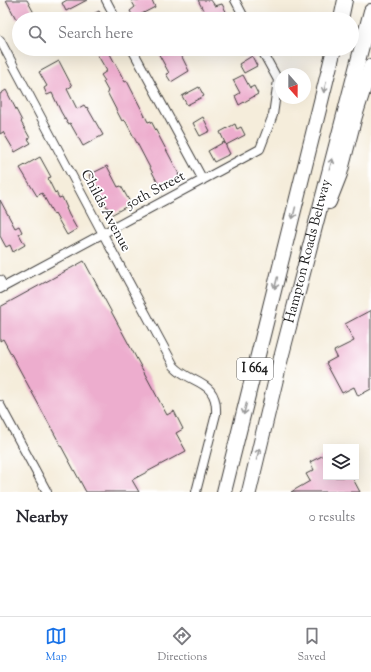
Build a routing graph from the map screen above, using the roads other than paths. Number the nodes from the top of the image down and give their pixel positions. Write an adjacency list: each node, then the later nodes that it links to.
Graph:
1 (106, 0): 4 (street)
2 (235, 0): 5 (street)
3 (345, 0): 6 (highway)
4 (112, 12)
5 (241, 12)
6 (342, 12)
7 (371, 12): 15 (highway, Hampton Roads Beltway / I 664, one-way to 7)
8 (0, 40): 14 (street, Childs Avenue)
9 (136, 56): 13 (street)
10 (265, 56): 13 (street, 50th Street)
11 (332, 56): 20 (highway, Hampton Roads Beltway / I 664, one-way to 20)
12 (371, 66): 15 (highway)
13 (203, 180): 14 (street, 50th Street)
14 (102, 234): 16 (street, 50th Street); 19 (street, Childs Avenue)
15 (307, 256): 21 (highway, Hampton Roads Beltway / I 664, one-way to 15)
16 (1, 285)
17 (0, 405): 18 (street)
18 (47, 492)
19 (196, 492)
20 (224, 492)
21 (249, 492)

